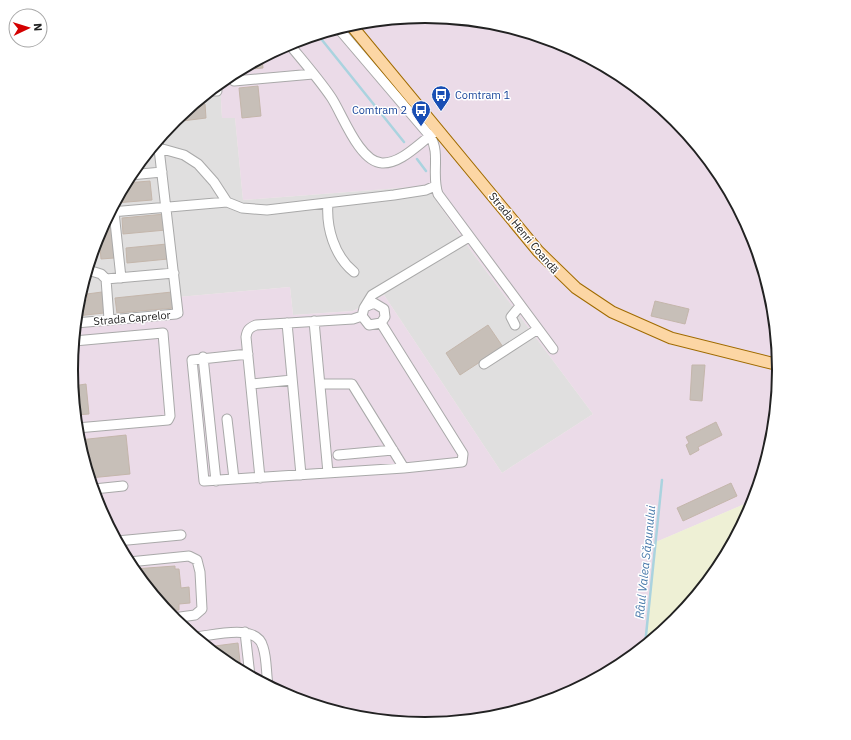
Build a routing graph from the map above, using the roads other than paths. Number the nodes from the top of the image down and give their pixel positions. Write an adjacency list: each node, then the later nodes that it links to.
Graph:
1 (355, 31): 6 (main road, Strada Henri Coandă)
2 (343, 33): 6 (street)
3 (293, 49): 4 (street)
4 (313, 74): 5 (street); 6 (street)
5 (234, 81)
6 (434, 133): 11 (street); 36 (main road, Strada Henri Coandă)
7 (162, 145): 12 (street)
8 (159, 148): 9 (street)
9 (162, 172): 10 (street); 14 (street)
10 (139, 174)
11 (435, 186): 13 (street); 17 (street)
12 (227, 202): 13 (street); 14 (street)
13 (328, 203): 19 (street)
14 (166, 208): 15 (street); 20 (street)
15 (117, 212)
16 (113, 219): 21 (street)
17 (469, 237): 23 (street); 24 (street)
18 (93, 271): 22 (street)
19 (354, 272)
20 (174, 273): 21 (street); 26 (street, Strada Caprelor)
21 (121, 278): 22 (street)
22 (106, 279): 26 (street)
23 (367, 306): 25 (street); 30 (street)
24 (520, 306): 31 (street); 32 (street)
25 (362, 316): 27 (street); 30 (street)
26 (109, 319): 28 (street, Strada Caprelor)
27 (314, 321): 29 (street); 40 (street)
28 (81, 322)
29 (287, 323): 35 (street); 38 (street)
30 (381, 323): 45 (street)
31 (515, 325)
32 (538, 329): 34 (street); 37 (street)
33 (80, 340): 42 (street)
34 (553, 350)
35 (248, 354): 39 (street); 49 (street)
36 (772, 363)
37 (484, 364)
38 (292, 380): 39 (street); 47 (street)
39 (251, 384): 48 (street)
40 (320, 384): 43 (street); 46 (street)
41 (227, 419): 49 (street)
42 (83, 427)
43 (393, 450): 44 (street); 45 (street)
44 (338, 455)
45 (404, 468): 46 (street)
46 (328, 473): 47 (street)
47 (301, 475): 48 (street)
48 (260, 478): 49 (street)
49 (234, 479)
50 (123, 486): 51 (street)
51 (99, 488)
52 (181, 535): 53 (street)
53 (124, 540)
54 (136, 561): 55 (street)
55 (182, 617)
56 (245, 632): 57 (street); 58 (street); 59 (street)
57 (203, 636)
58 (249, 669)
59 (267, 679)

